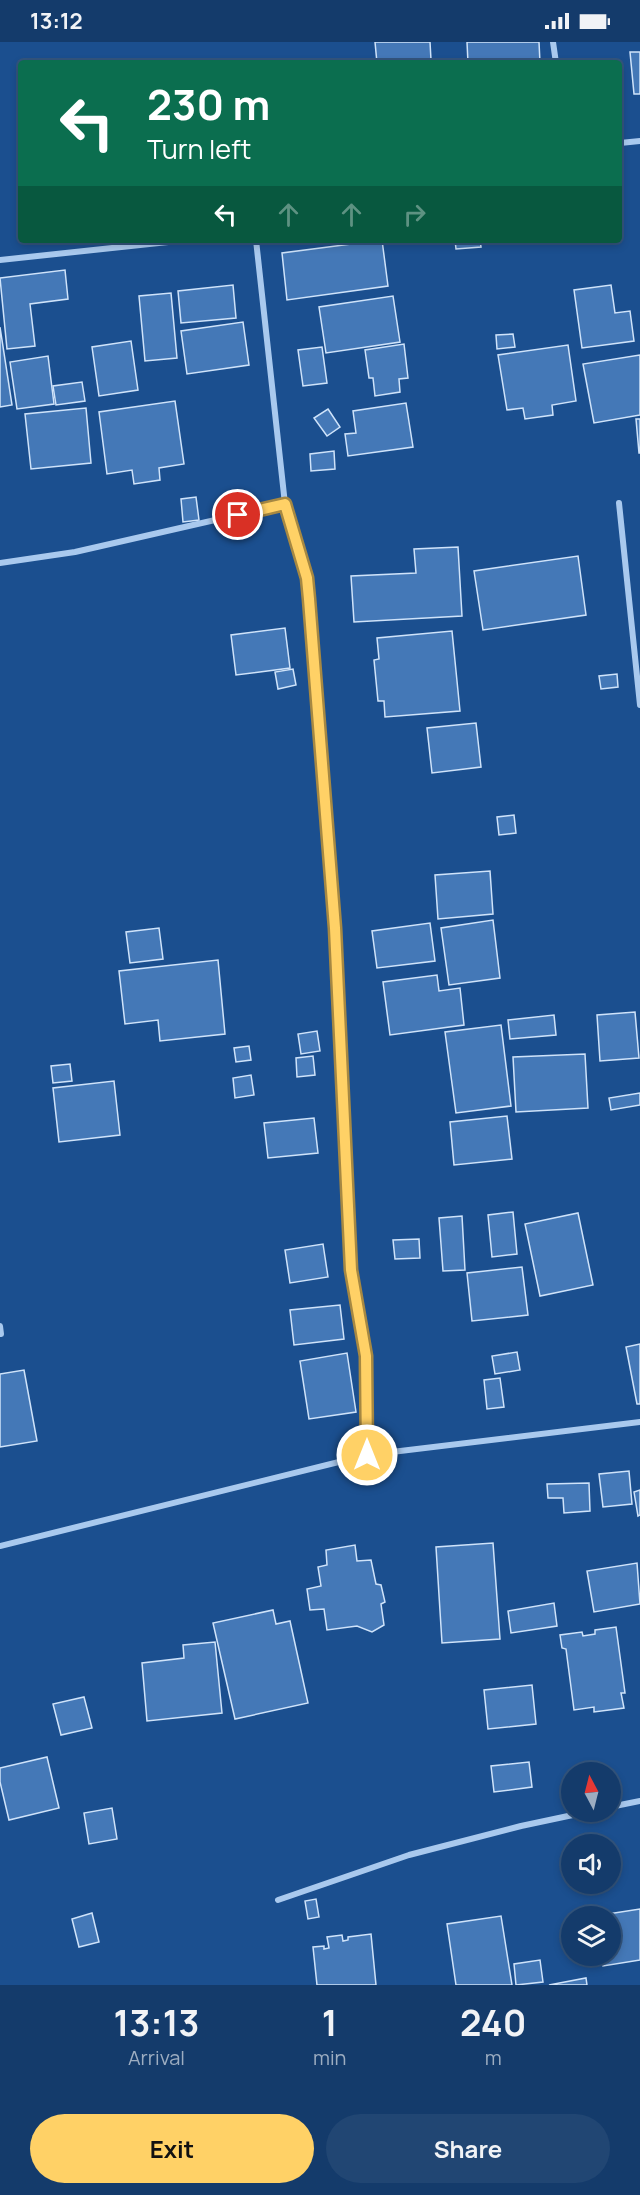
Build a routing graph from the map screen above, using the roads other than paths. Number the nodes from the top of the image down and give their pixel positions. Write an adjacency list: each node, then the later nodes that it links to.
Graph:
1 (553, 42): 2 (street)
2 (556, 60)
3 (640, 141): 4 (street)
4 (622, 143)
5 (159, 243): 7 (street)
6 (256, 243): 9 (street)
7 (0, 260)
8 (619, 503): 11 (street)
9 (285, 504): 10 (street); 15 (street)
10 (0, 563)
11 (640, 705)
12 (0, 1326): 13 (street)
13 (1, 1334)
14 (640, 1422): 15 (street)
15 (367, 1455): 16 (street)
16 (0, 1546)
17 (640, 1801): 18 (street)
18 (621, 1805)
19 (561, 1818): 20 (street)
20 (278, 1900)

